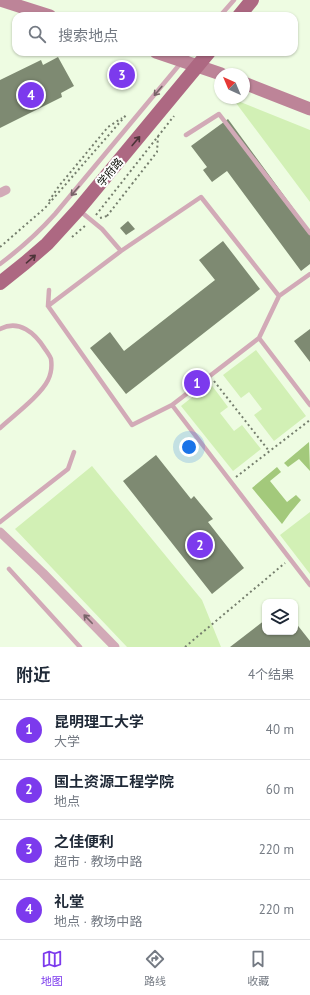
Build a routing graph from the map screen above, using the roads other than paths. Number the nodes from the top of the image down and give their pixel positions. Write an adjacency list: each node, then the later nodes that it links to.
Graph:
1 (0, 0): 4 (main road)
2 (234, 0): 6 (lane)
3 (252, 0): 7 (main road)
4 (26, 4): 5 (main road)
5 (42, 12)
6 (224, 12)
7 (242, 12)
8 (206, 56): 10 (main road, 学府路)
9 (187, 57): 10 (main road); 18 (lane, 学府路, one-way to 18)
10 (197, 66): 11 (main road); 15 (main road, 学府路, one-way to 10)
11 (214, 72)
12 (250, 85): 13 (main road)
13 (310, 109)
14 (186, 135): 16 (lane)
15 (78, 210): 17 (lane); 20 (main road, 学府路, one-way to 15)
16 (310, 233)
17 (121, 251): 22 (lane); 23 (lane)
18 (0, 264)
19 (310, 274): 22 (lane)
20 (0, 283)
21 (49, 290): 23 (lane)
22 (279, 296): 25 (lane)
23 (48, 306): 26 (lane)
24 (0, 329): 28 (lane)
25 (259, 338): 26 (lane); 27 (lane)
26 (172, 405): 33 (lane)
27 (310, 405)
28 (0, 428)
29 (74, 452): 30 (lane)
30 (0, 522)
31 (0, 532): 35 (street, one-way to 31)
32 (9, 569): 34 (lane)
33 (310, 585)
34 (80, 647)
35 (115, 647)

